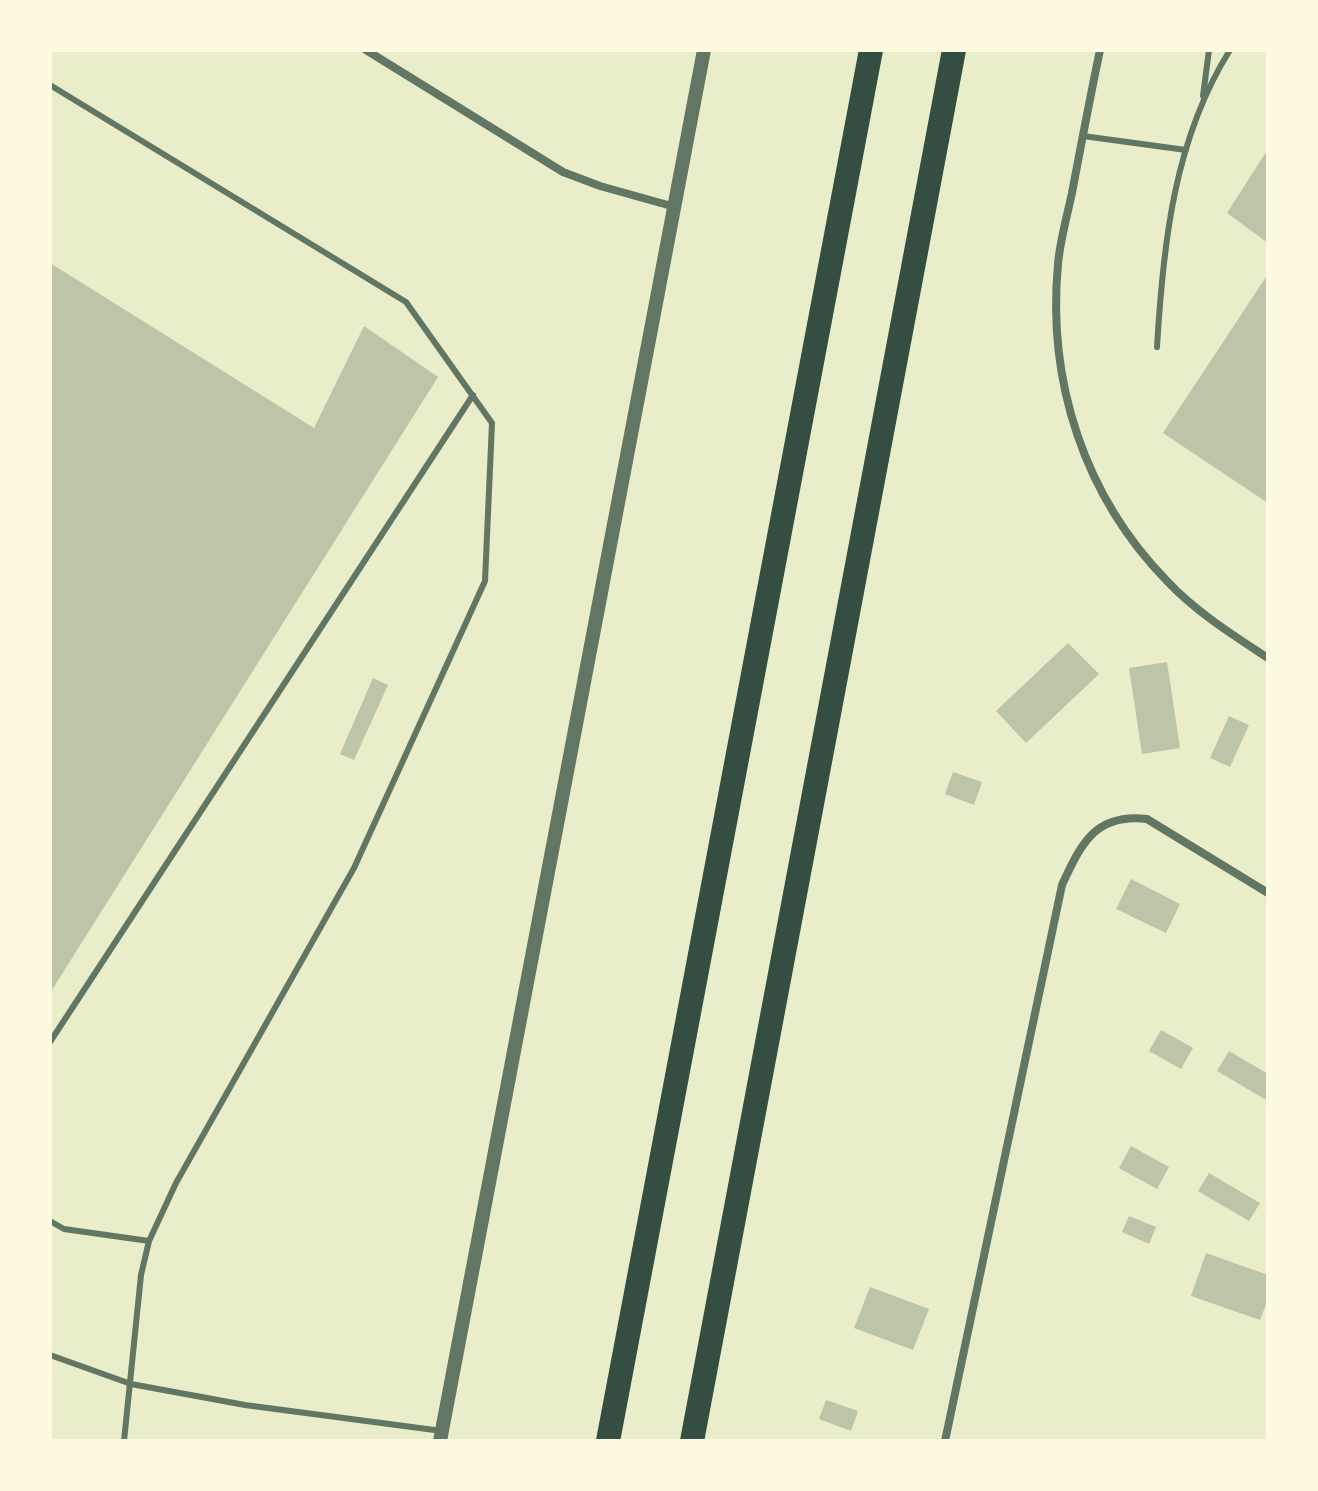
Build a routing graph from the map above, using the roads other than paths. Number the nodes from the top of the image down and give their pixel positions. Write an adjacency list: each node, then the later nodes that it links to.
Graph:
1 (366, 50): 12 (street)
2 (704, 50): 12 (street)
3 (871, 50): 24 (highway)
4 (954, 50): 25 (highway)
5 (1100, 50): 10 (street)
6 (1209, 50): 9 (lane)
7 (1230, 50): 9 (lane)
8 (50, 85): 14 (lane)
9 (1203, 100): 11 (lane)
10 (1083, 136): 11 (lane); 15 (street)
11 (1186, 150): 13 (lane)
12 (675, 207): 22 (street)
13 (1157, 347)
14 (473, 395): 17 (lane); 19 (lane)
15 (1268, 658)
16 (1268, 893): 26 (street)
17 (50, 1042)
18 (50, 1221): 19 (lane)
19 (149, 1241): 21 (lane)
20 (50, 1355): 21 (lane)
21 (131, 1384): 22 (lane); 23 (lane)
22 (441, 1436)
23 (124, 1441)
24 (608, 1441)
25 (692, 1441)
26 (945, 1441)

